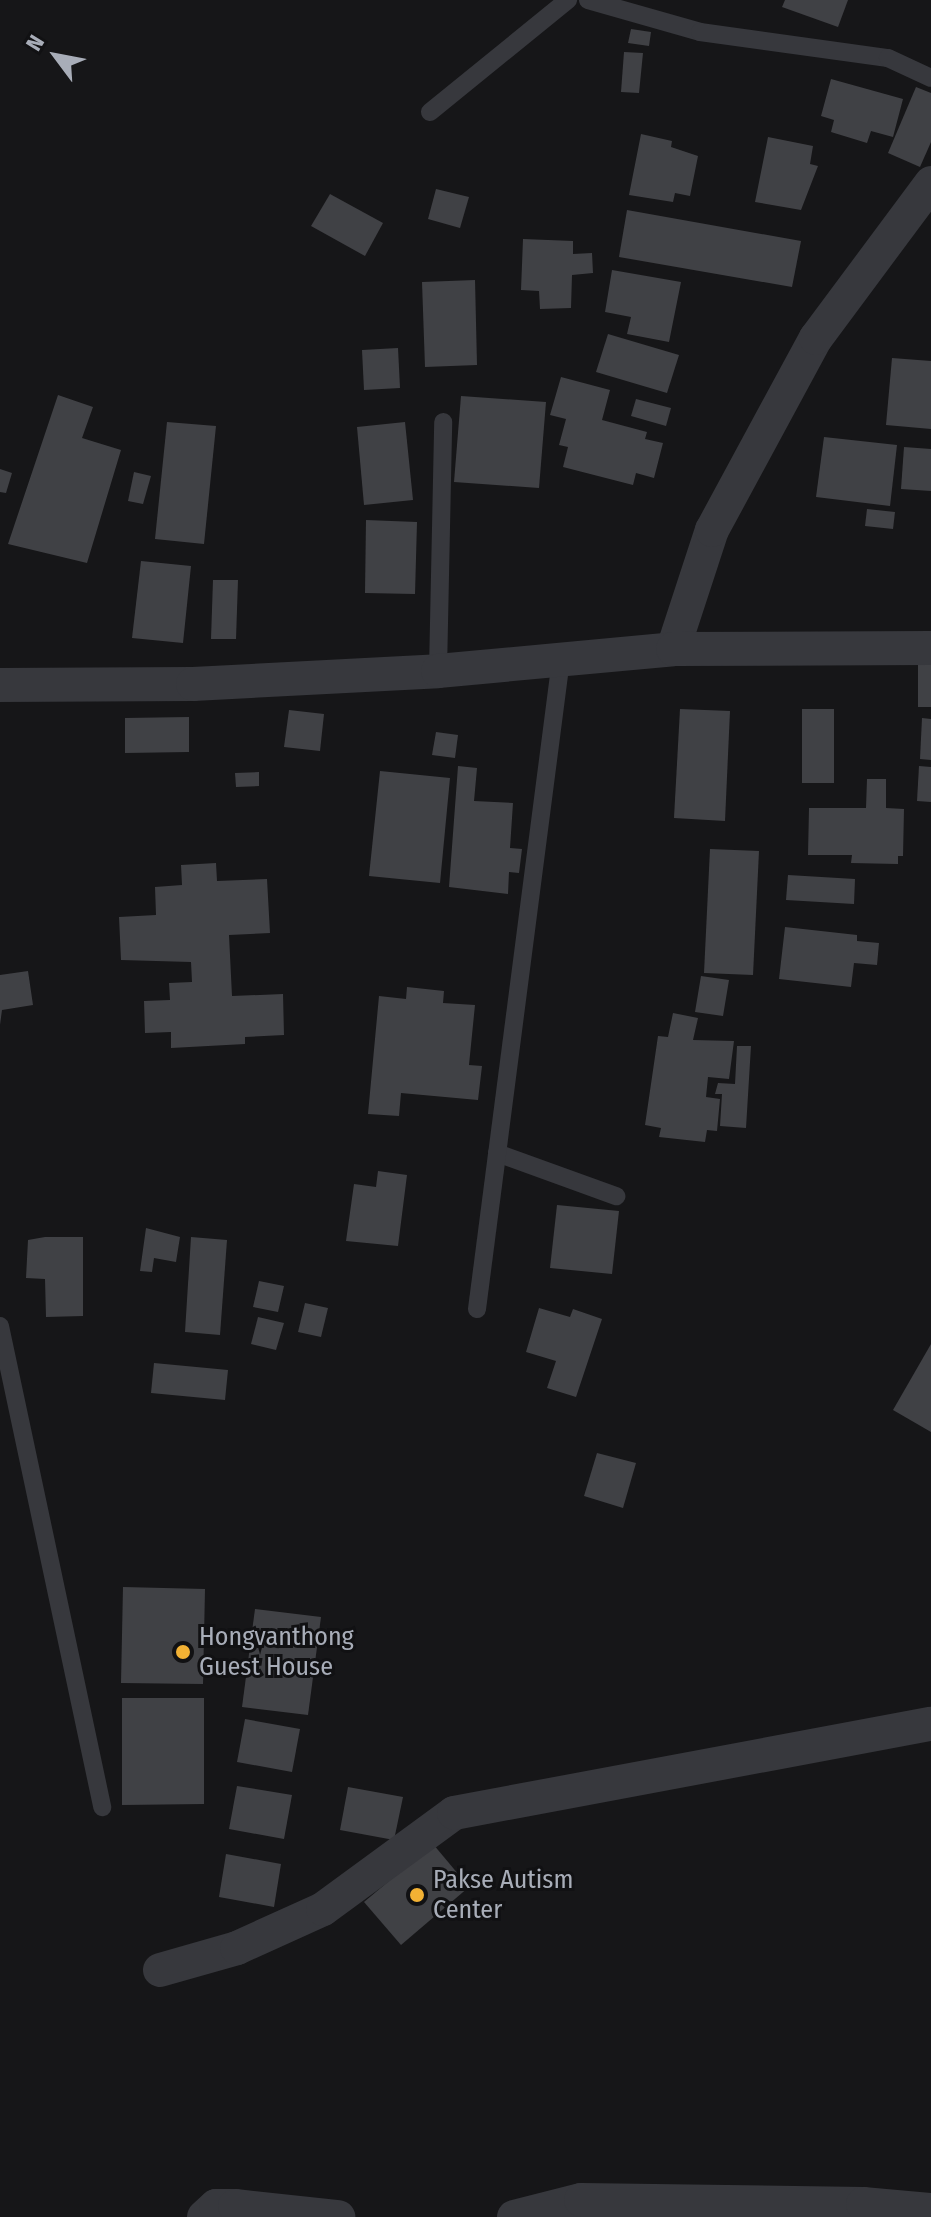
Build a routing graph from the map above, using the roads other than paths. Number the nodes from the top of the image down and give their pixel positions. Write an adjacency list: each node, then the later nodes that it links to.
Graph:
1 (568, 0): 4 (lane)
2 (588, 0): 3 (lane)
3 (931, 78)
4 (430, 112)
5 (931, 183): 8 (street)
6 (443, 422): 10 (lane)
7 (931, 648): 8 (street)
8 (673, 649): 9 (street)
9 (561, 660): 10 (street); 12 (lane)
10 (438, 671): 11 (street)
11 (0, 685)
12 (497, 1153): 13 (lane); 14 (lane)
13 (616, 1196)
14 (477, 1309)
15 (0, 1326): 17 (lane)
16 (931, 1724): 18 (street)
17 (102, 1807)
18 (160, 1970)
19 (931, 2210): 22 (street)
20 (204, 2217): 21 (street)
21 (338, 2217)
22 (514, 2217)

